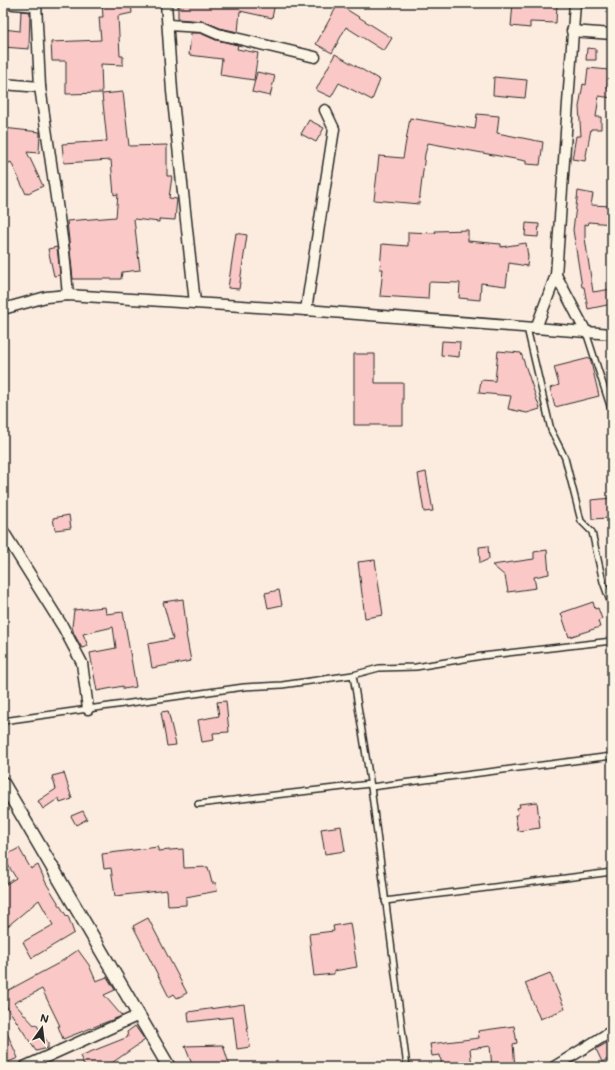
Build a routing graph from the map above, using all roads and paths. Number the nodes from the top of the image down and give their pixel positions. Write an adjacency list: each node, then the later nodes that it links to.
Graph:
1 (3, 3): 4 (street)
2 (166, 3): 5 (street)
3 (575, 3): 6 (street)
4 (36, 4): 10 (street)
5 (168, 25): 8 (street); 14 (street)
6 (572, 31): 7 (street); 12 (street)
7 (612, 34)
8 (315, 57)
9 (3, 84): 10 (street)
10 (40, 87): 13 (street)
11 (325, 110): 16 (street)
12 (556, 275): 17 (street); 18 (street)
13 (68, 295): 14 (street); 15 (street)
14 (195, 304): 16 (street)
15 (3, 309)
16 (306, 310): 17 (street)
17 (531, 328): 18 (street); 22 (lane)
18 (586, 332): 19 (street); 20 (lane)
19 (612, 334)
20 (612, 412)
21 (3, 531): 25 (street)
22 (612, 607)
23 (612, 642): 24 (lane)
24 (353, 675): 25 (lane); 28 (lane)
25 (88, 709): 26 (lane)
26 (3, 721)
27 (612, 756): 28 (lane)
28 (371, 786): 30 (lane); 32 (lane)
29 (4, 787): 33 (street)
30 (198, 804)
31 (612, 872): 32 (lane)
32 (385, 901): 37 (lane)
33 (139, 1015): 35 (street); 36 (street)
34 (612, 1031): 38 (street)
35 (24, 1067)
36 (169, 1067)
37 (407, 1067)
38 (554, 1067)

